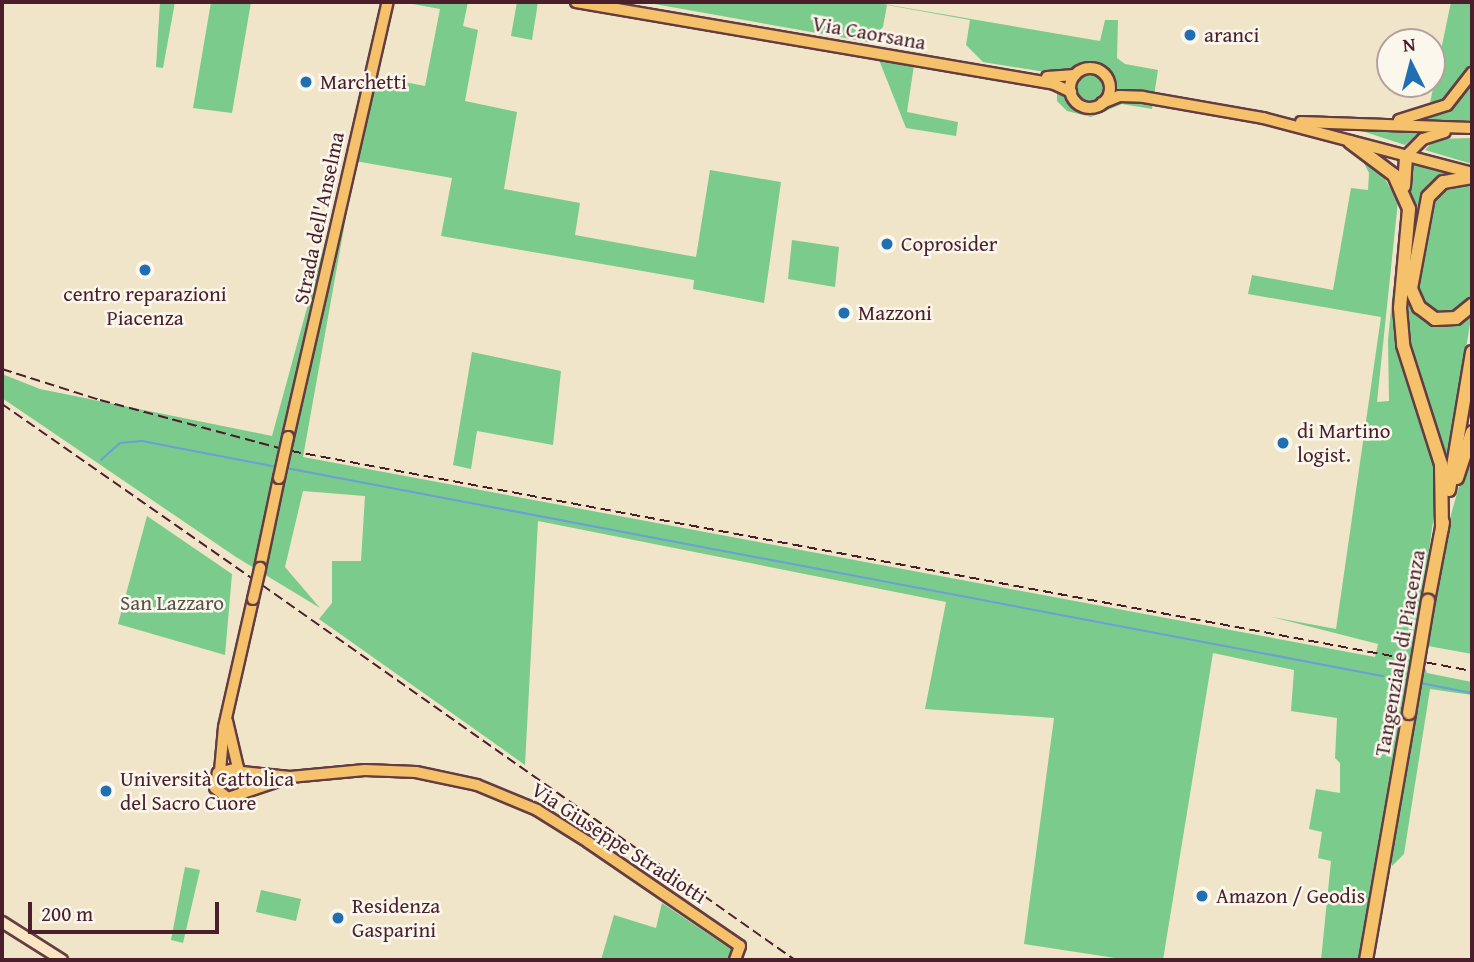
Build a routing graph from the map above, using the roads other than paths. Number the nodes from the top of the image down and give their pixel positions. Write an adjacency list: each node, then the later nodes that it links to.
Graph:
1 (576, 2): 7 (main road, Via Caorsana)
2 (613, 2): 5 (main road, Via Caorsana)
3 (386, 4): 21 (main road, Strada dell'Anselma, bridge)
4 (1472, 73): 11 (main road)
5 (1075, 75): 6 (main road); 7 (main road)
6 (1108, 79): 8 (main road); 9 (main road)
7 (1071, 92): 9 (main road)
8 (1143, 97): 9 (main road); 10 (main road)
9 (1102, 103)
10 (1263, 118): 11 (main road); 13 (main road)
11 (1359, 124): 12 (main road)
12 (1472, 129): 14 (main road)
13 (1350, 142): 14 (main road); 16 (highway)
14 (1406, 156): 15 (main road); 16 (highway)
15 (1472, 175): 17 (highway)
16 (1406, 198): 20 (highway)
17 (1472, 305)
18 (1472, 352): 20 (highway, Tangenziale di Piacenza)
19 (1472, 432): 20 (highway)
20 (1442, 528): 26 (highway, Tangenziale di Piacenza, bridge)
21 (226, 718): 22 (main road); 23 (main road)
22 (240, 770): 23 (main road); 24 (main road, Via Giuseppe Stradiotti); 25 (main road)
23 (220, 771): 25 (main road)
24 (290, 777): 25 (main road, Via Giuseppe Stradiotti); 29 (main road, Via Giuseppe Stradiotti)
25 (243, 792)
26 (1375, 907): 30 (highway); 31 (highway, Tangenziale di Piacenza)
27 (2, 922): 28 (main road)
28 (62, 960)
29 (735, 960)
30 (1359, 960)
31 (1366, 960)

